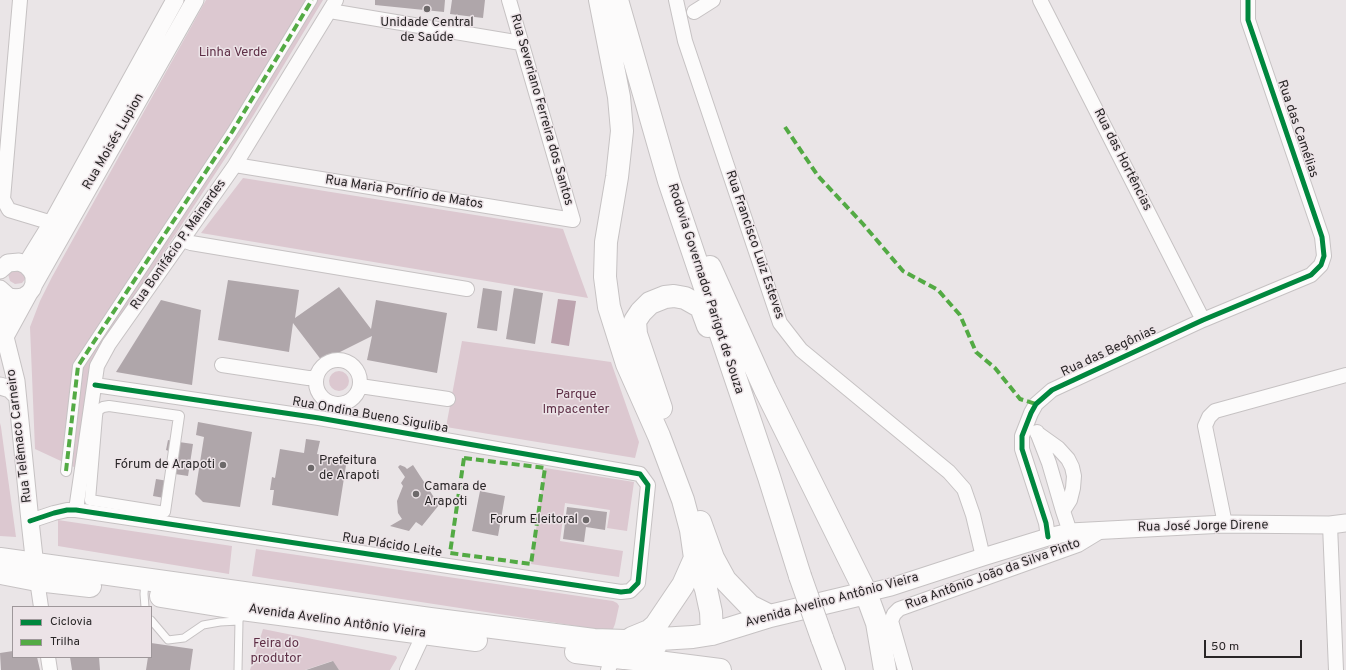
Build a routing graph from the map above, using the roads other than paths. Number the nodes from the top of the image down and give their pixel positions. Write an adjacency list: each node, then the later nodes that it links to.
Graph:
1 (20, 0): 18 (street)
2 (175, 0): 18 (street, Rua Moisés Lupion)
3 (194, 0): 23 (street, Rua Moisés Lupion)
4 (312, 0): 43 (street)
5 (509, 0): 14 (street, Rua Severiano Ferreira dos Santos)
6 (600, 0): 54 (main road)
7 (617, 0): 16 (main road, Rodovia Governador Parigot de Souza)
8 (676, 0): 53 (street, Rua Francisco Luiz Esteves)
9 (712, 0): 13 (street)
10 (1040, 0): 26 (street, Rua das Hortências)
11 (1248, 0): 22 (street, Rua das Camélias)
12 (333, 6): 14 (street); 15 (street, Rua Bonifácio P. Mainardes)
13 (694, 12)
14 (521, 43): 17 (street, Rua Severiano Ferreira dos Santos)
15 (235, 165): 17 (street, Rua Maria Porfírio de Matos); 19 (street, Rua Bonifácio P. Mainardes)
16 (669, 181): 45 (main road, Rodovia Governador Parigot de Souza); 59 (main road)
17 (573, 220)
18 (52, 223): 20 (street, Rua Moisés Lupion)
19 (182, 240): 24 (street); 31 (street, Rua Bonifácio P. Mainardes)
20 (26, 264): 21 (street); 23 (street)
21 (3, 265)
22 (1321, 265): 26 (street, Rua das Begônias)
23 (32, 288): 25 (street); 27 (street, Rua Moisés Lupion)
24 (467, 289)
25 (3, 292): 27 (street)
26 (1203, 320): 38 (street, Rua das Begônias)
27 (4, 345): 34 (street, Rua Telêmaco Carneiro)
28 (222, 365): 30 (street)
29 (1346, 375): 49 (street)
30 (316, 378): 33 (street); 36 (street)
31 (95, 385): 40 (street, Rua Ondina Bueno Siguliba); 46 (street, Rua Bonifácio P. Mainardes)
32 (0, 386): 34 (street)
33 (360, 386): 35 (street); 37 (street)
34 (17, 396): 48 (street, Rua Telêmaco Carneiro)
35 (448, 399)
36 (324, 400): 37 (street); 40 (street)
37 (346, 403): 41 (street)
38 (1031, 413): 42 (street); 52 (street, Rua das Begônias)
39 (178, 416): 39 (street)
40 (319, 418): 41 (street, Rua Ondina Bueno Siguliba)
41 (347, 424): 44 (street, Rua Ondina Bueno Siguliba)
42 (1037, 433): 47 (street); 47 (street)
43 (66, 471)
44 (640, 474): 46 (street, Rua Plácido Leite)
45 (769, 477): 62 (main road); 74 (main road, Rodovia Governador Parigot de Souza, bridge)
46 (76, 510): 48 (street, Rua Plácido Leite)
47 (1064, 511): 52 (street)
48 (30, 521): 56 (street, Rua Telêmaco Carneiro)
49 (1225, 524): 50 (street, Rua José Jorge Direne); 51 (street, Rua José Jorge Direne)
50 (1338, 524): 78 (street)
51 (1101, 531): 52 (street, Rua José Jorge Direne); 77 (street, Rua Antônio João da Silva Pinto)
52 (1059, 535): 53 (street, Avenida Avelino Antônio Vieira)
53 (983, 557): 59 (street, Avenida Avelino Antônio Vieira)
54 (696, 558): 66 (main road); 67 (main road)
55 (0, 559): 56 (main road, Avenida Avelino Antônio Vieira)
56 (36, 572): 57 (main road, Avenida Avelino Antônio Vieira); 58 (main road, Avenida Avelino Antônio Vieira); 61 (street, Rua Telêmaco Carneiro)
57 (0, 573)
58 (145, 593): 60 (main road, Avenida Avelino Antônio Vieira)
59 (866, 593): 62 (main road, Avenida Avelino Antônio Vieira); 64 (main road)
60 (242, 605): 63 (lane); 65 (main road, Avenida Avelino Antônio Vieira); 71 (lane)
61 (41, 606)
62 (770, 616): 66 (main road, Avenida Avelino Antônio Vieira)
63 (152, 621)
64 (877, 623): 75 (main road); 76 (street)
65 (427, 626): 67 (main road, Avenida Avelino Antônio Vieira); 72 (street)
66 (712, 634): 67 (main road, Avenida Avelino Antônio Vieira)
67 (618, 656): 69 (main road)
68 (48, 658): 70 (street)
69 (680, 667): 73 (main road)
70 (50, 670)
71 (238, 670)
72 (407, 670)
73 (720, 670)
74 (834, 670)
75 (886, 670)
76 (898, 670)
77 (905, 670)
78 (1336, 670)

